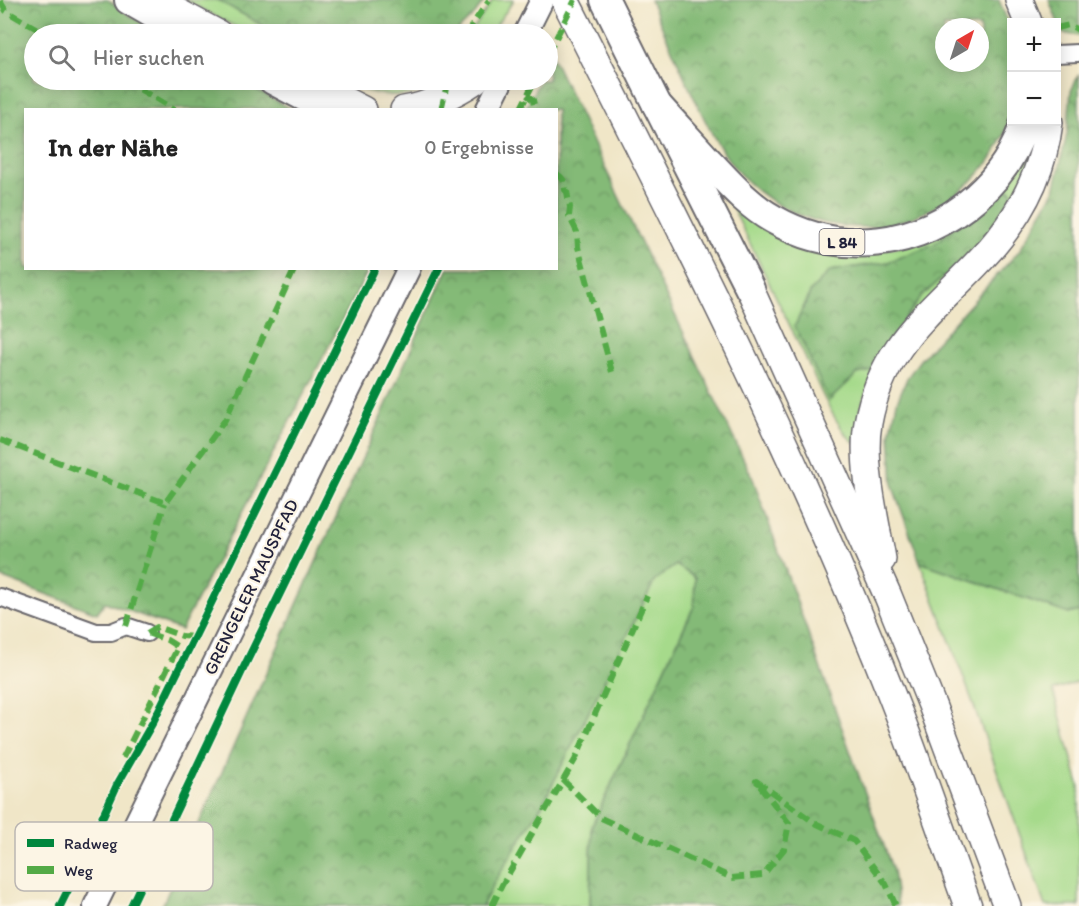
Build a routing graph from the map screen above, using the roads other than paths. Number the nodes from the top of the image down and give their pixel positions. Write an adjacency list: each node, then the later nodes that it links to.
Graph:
1 (129, 0): 8 (highway)
2 (156, 0): 9 (highway)
3 (542, 0): 10 (main road)
4 (565, 0): 32 (highway)
5 (605, 0): 17 (highway, L 84)
6 (1019, 0): 7 (highway)
7 (1026, 18)
8 (171, 24)
9 (198, 24)
10 (530, 24)
11 (1078, 53): 12 (street)
12 (1061, 54)
13 (302, 90): 18 (highway)
14 (322, 90): 19 (highway)
15 (457, 90): 20 (highway)
16 (497, 90): 21 (main road)
17 (657, 105): 22 (highway, L 84); 25 (highway, L 84)
18 (354, 108)
19 (355, 108)
20 (416, 108)
21 (488, 108)
22 (1023, 126)
23 (1048, 126): 26 (highway, L 84)
24 (408, 270): 29 (main road, GRENGELER MAUSPFAD)
25 (750, 289): 26 (highway, L 84)
26 (888, 596): 33 (highway, L 84)
27 (0, 597): 28 (street)
28 (147, 633)
29 (136, 822)
30 (102, 891): 31 (main road, GRENGELER MAUSPFAD)
31 (95, 906)
32 (968, 906)
33 (1007, 906)

